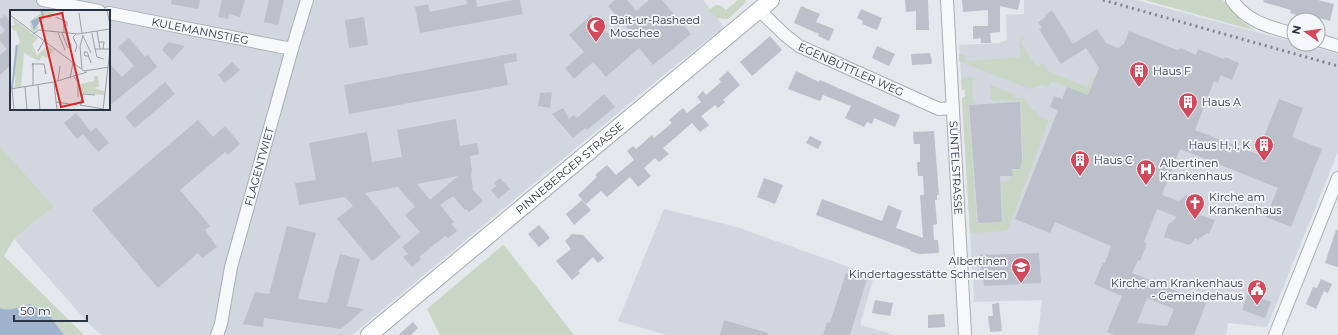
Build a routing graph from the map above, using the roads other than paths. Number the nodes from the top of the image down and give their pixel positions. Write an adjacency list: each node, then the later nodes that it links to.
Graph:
1 (43, 0): 6 (street)
2 (307, 0): 11 (street, FLAGENTWIET)
3 (947, 0): 12 (street, SÜNTELSTRASSE)
4 (1232, 0): 8 (street)
5 (765, 5): 12 (street, EGENBÜTTLER WEG); 16 (main road, PINNEBERGER STRASSE)
6 (94, 10)
7 (110, 13): 11 (street, KULEMANNSTIEG)
8 (1286, 32)
9 (1326, 42): 10 (street)
10 (1338, 46)
11 (292, 49): 15 (street, FLAGENTWIET)
12 (953, 108): 17 (street, SÜNTELSTRASSE)
13 (1338, 178): 14 (street)
14 (1335, 198): 18 (street)
15 (217, 335)
16 (369, 335)
17 (966, 335)
18 (1275, 335)

